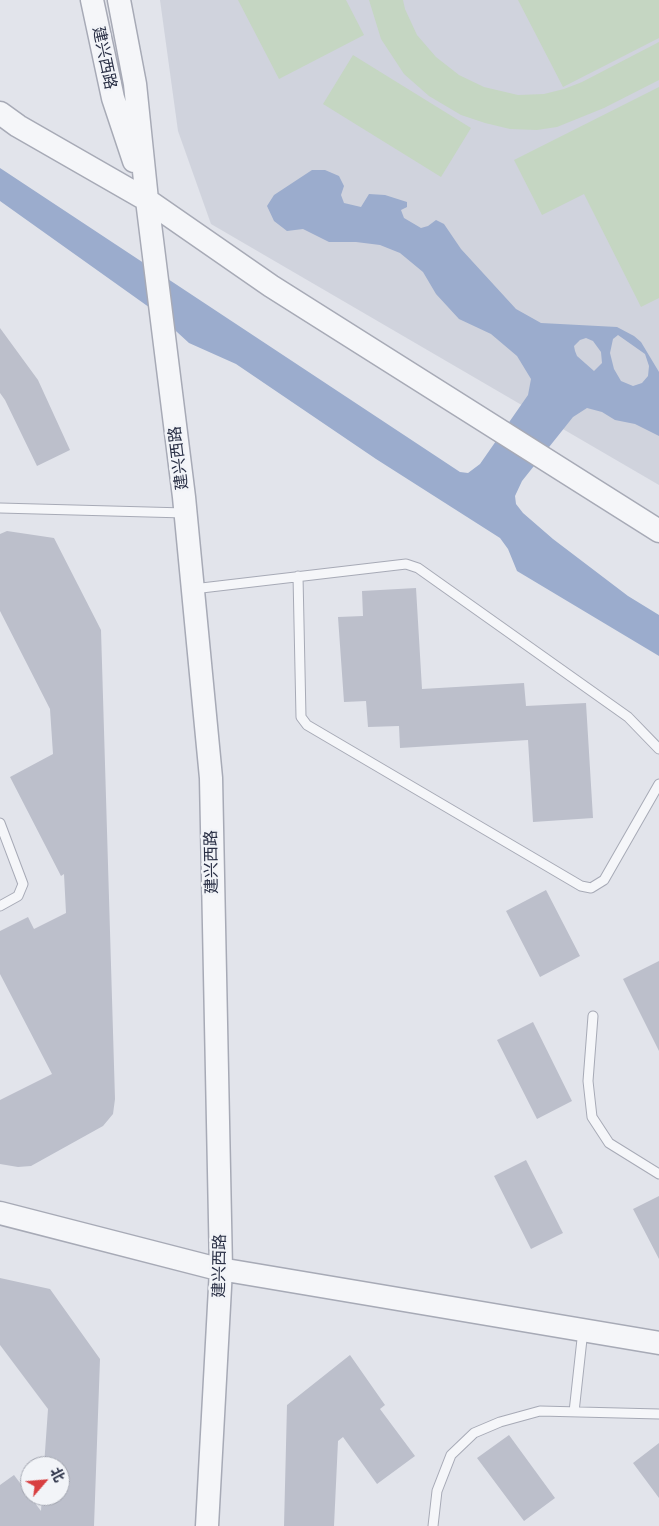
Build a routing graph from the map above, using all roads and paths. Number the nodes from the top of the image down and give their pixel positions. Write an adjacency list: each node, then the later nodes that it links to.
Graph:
1 (92, 0): 4 (street, 建兴西路)
2 (119, 0): 4 (street, 建兴西路)
3 (0, 113): 4 (street)
4 (147, 200): 6 (street, 建兴西路); 7 (street)
5 (0, 508): 6 (lane)
6 (185, 514): 9 (street, 建兴西路)
7 (659, 531)
8 (298, 576): 9 (lane); 10 (lane); 11 (lane)
9 (192, 589): 17 (street, 建兴西路)
10 (659, 749)
11 (659, 784)
12 (0, 823): 13 (lane)
13 (0, 906)
14 (593, 1016): 15 (lane)
15 (659, 1174)
16 (0, 1213): 17 (street)
17 (221, 1270): 18 (street); 22 (street, 建兴西路)
18 (583, 1330): 19 (street); 20 (lane)
19 (659, 1343)
20 (574, 1412): 21 (lane); 23 (lane)
21 (659, 1414)
22 (207, 1526)
23 (433, 1526)

